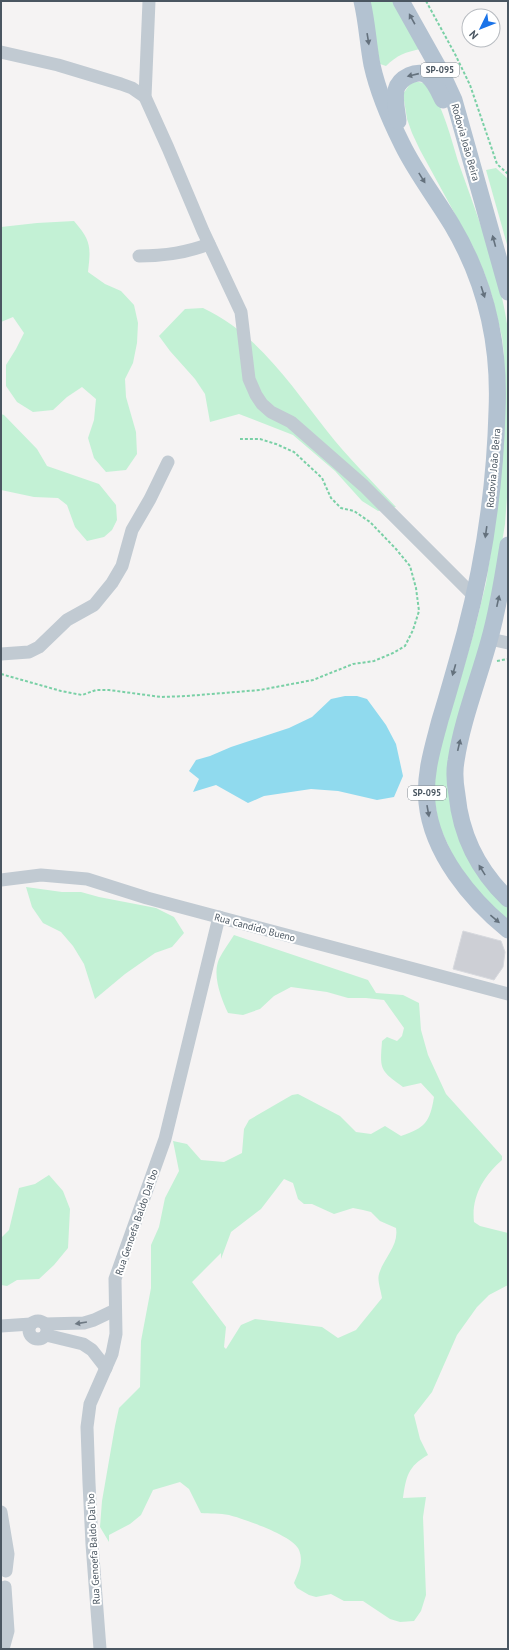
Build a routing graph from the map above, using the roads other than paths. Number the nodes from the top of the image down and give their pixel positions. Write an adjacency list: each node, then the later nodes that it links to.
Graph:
1 (149, 1): 5 (street)
2 (362, 1): 6 (main road, Rodovia João Beira / SP-095, one-way to 6)
3 (401, 1): 7 (main road, Rodovia João Beira / SP-095, one-way to 3)
4 (1, 52): 5 (street)
5 (145, 97): 8 (street)
6 (402, 144): 7 (main road, one-way to 6); 13 (main road, Rodovia João Beira / SP-095, one-way to 13)
7 (467, 144): 10 (main road, Rodovia João Beira / SP-095, one-way to 7)
8 (209, 244): 9 (street); 13 (street)
9 (139, 256)
10 (508, 292)
11 (168, 462): 16 (street)
12 (508, 545): 14 (main road, SP-095, one-way to 12)
13 (474, 596): 20 (main road, Rodovia João Beira / SP-095, one-way to 20)
14 (490, 639): 15 (street); 18 (main road, SP-095, one-way to 14)
15 (508, 643)
16 (1, 654)
17 (1, 880): 19 (street, Rua Candido Bueno)
18 (508, 899)
19 (220, 917): 21 (street, Rua Candido Bueno); 22 (street, Rua Genoefa Baldo Dal'bo)
20 (508, 930)
21 (506, 993)
22 (115, 1310): 24 (street, one-way to 24); 25 (street, Rua Genoefa Baldo Dal'bo)
23 (1, 1326): 24 (street)
24 (45, 1329): 25 (street)
25 (106, 1368): 30 (street, Rua Genoefa Baldo Dal'bo)
26 (1, 1512): 27 (street)
27 (3, 1570): 28 (street)
28 (3, 1587): 29 (street)
29 (3, 1649)
30 (100, 1649)

